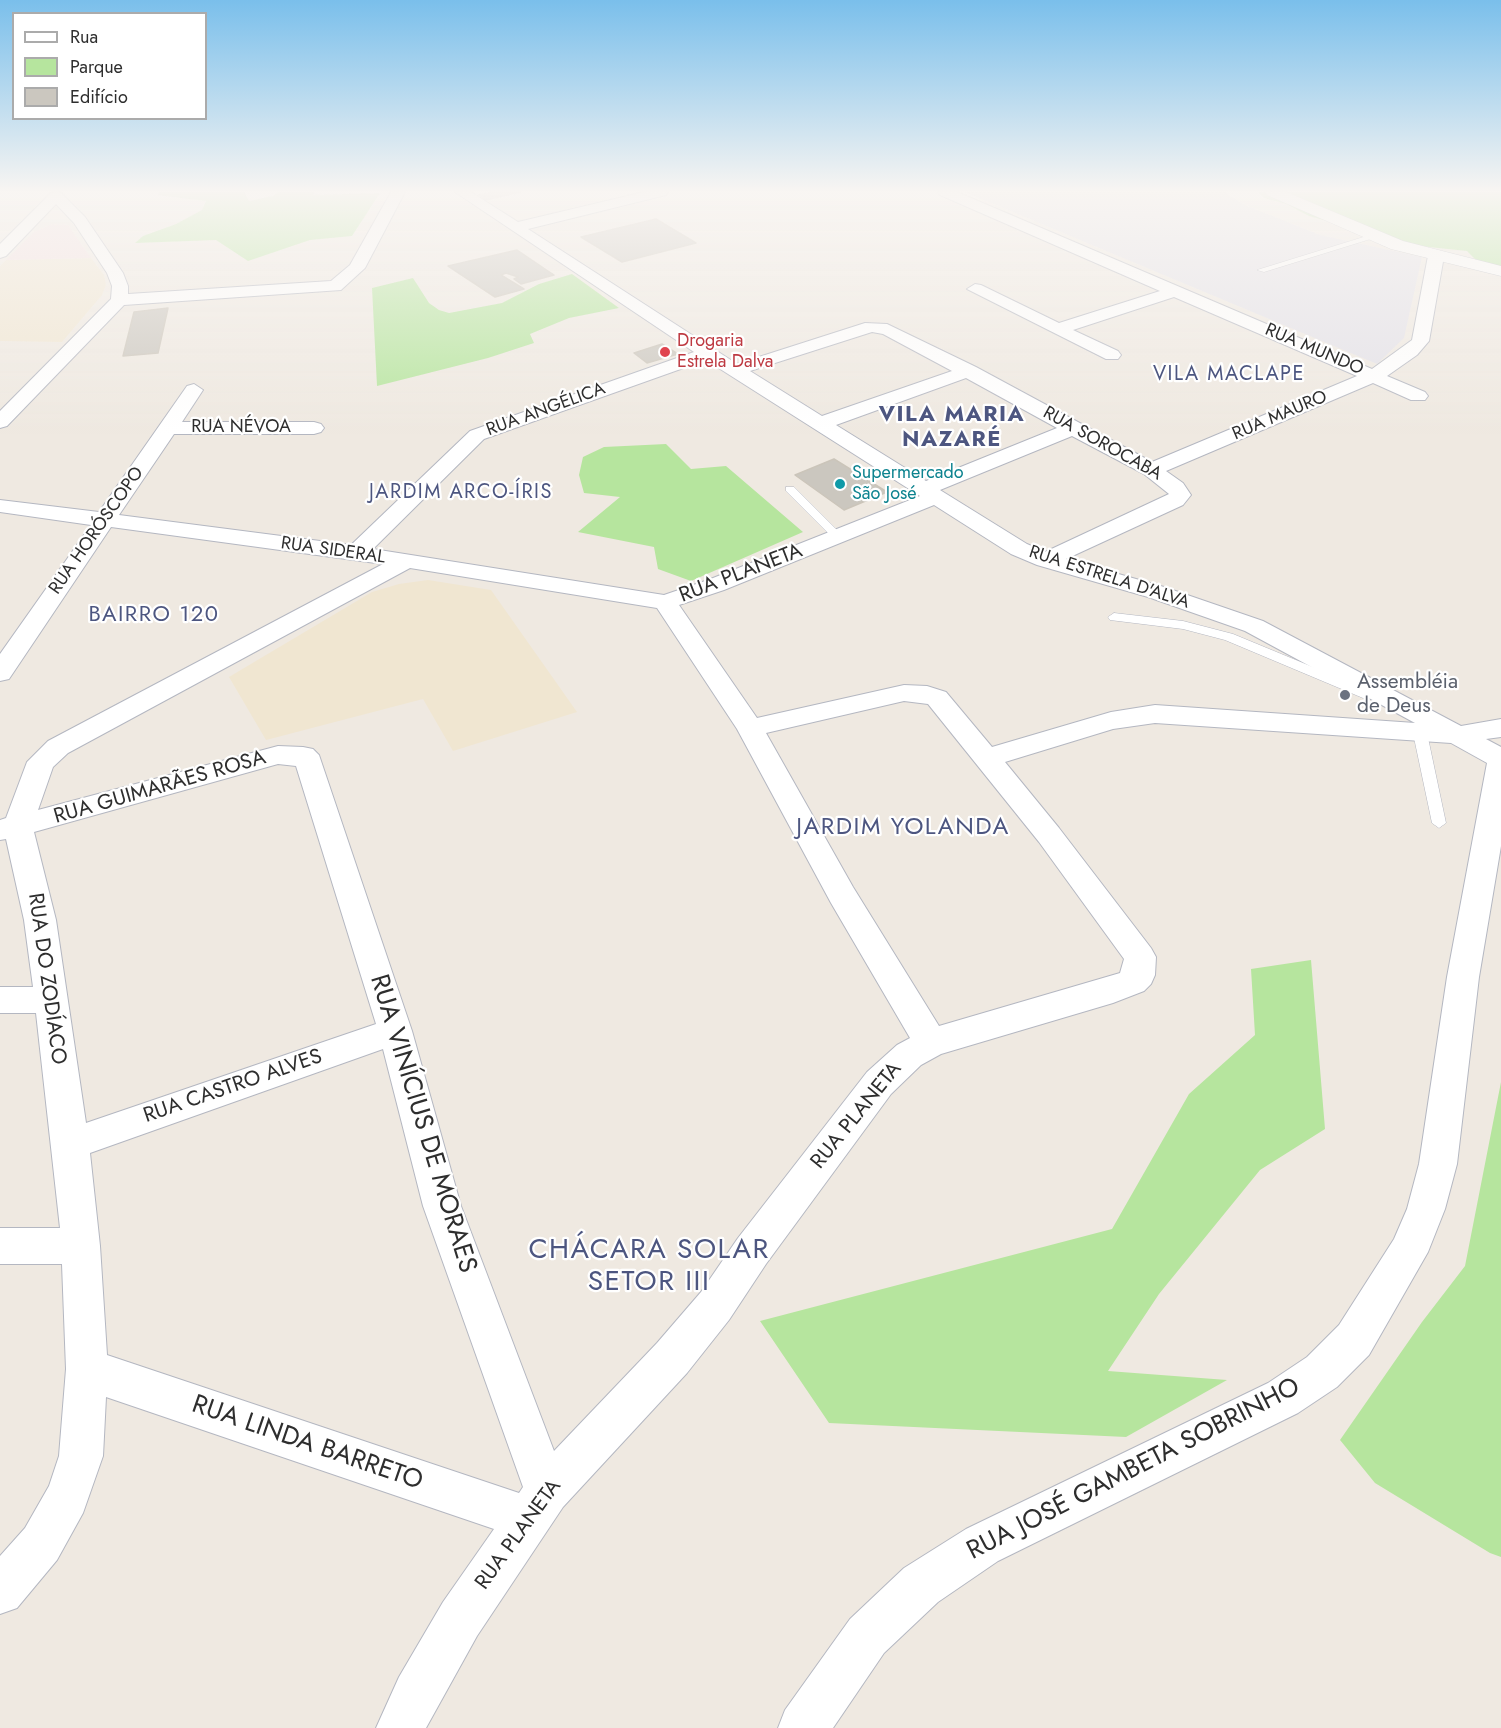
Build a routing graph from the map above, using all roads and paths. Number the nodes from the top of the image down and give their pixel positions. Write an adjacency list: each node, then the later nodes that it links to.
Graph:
1 (115, 273): 8 (street)
2 (351, 273): 8 (street)
3 (586, 273): 10 (street, RUA ESTRELA D'ALVA)
4 (1132, 273): 7 (street, RUA MUNDO)
5 (1433, 273): 14 (street, RUA MAURO)
6 (975, 289): 9 (street)
7 (1175, 291): 9 (street); 14 (street, RUA MUNDO)
8 (118, 300): 17 (street)
9 (1058, 329): 11 (street)
10 (708, 353): 12 (street, RUA ESTRELA D'ALVA); 28 (street, RUA ANGÉLICA)
11 (1112, 355)
12 (736, 370): 13 (street, RUA SOROCABA); 18 (street, RUA ESTRELA D'ALVA)
13 (969, 371): 18 (street); 21 (street, RUA SOROCABA)
14 (1374, 376): 16 (street, RUA MUNDO); 22 (street, RUA MAURO)
15 (194, 390): 19 (street, RUA HORÓSCOPO)
16 (1418, 396)
17 (0, 422)
18 (822, 423): 24 (street, RUA ESTRELA D'ALVA)
19 (168, 428): 20 (street, RUA NÉVOA); 26 (street, RUA HORÓSCOPO)
20 (314, 428)
21 (1072, 429): 22 (street, RUA SOROCABA); 24 (street, RUA PLANETA)
22 (1151, 470): 29 (street, RUA SOROCABA)
23 (790, 489): 27 (lane)
24 (929, 493): 27 (street, RUA PLANETA); 29 (street, RUA ESTRELA D'ALVA)
25 (0, 506): 26 (street, RUA SIDERAL)
26 (105, 520): 28 (street, RUA SIDERAL); 33 (street, RUA HORÓSCOPO)
27 (837, 536): 31 (street, RUA PLANETA)
28 (356, 553): 30 (street, RUA SIDERAL)
29 (1046, 560): 34 (street, RUA ESTRELA D'ALVA)
30 (405, 562): 31 (street, RUA SIDERAL); 43 (street)
31 (665, 602): 35 (street, RUA PLANETA)
32 (1114, 617): 34 (lane)
33 (0, 673)
34 (1400, 703): 38 (street, RUA ESTRELA D'ALVA)
35 (750, 728): 40 (street); 47 (street, RUA PLANETA)
36 (1501, 728): 38 (street)
37 (1420, 733): 38 (street); 40 (street); 42 (lane)
38 (1459, 735): 41 (street, RUA ESTRELA D'ALVA)
39 (303, 756): 43 (street, RUA GUIMARÃES ROSA); 46 (street, RUA VINÍCIUS DE MORAES)
40 (988, 758): 47 (street)
41 (1501, 760): 55 (street, RUA JOSÉ GAMBETA SOBRINHO)
42 (1439, 823)
43 (9, 829): 45 (street, RUA DO ZODÍACO)
44 (0, 1000): 45 (street)
45 (51, 1000): 48 (street, RUA DO ZODÍACO)
46 (395, 1031): 48 (street, RUA CASTRO ALVES); 52 (street, RUA VINÍCIUS DE MORAES)
47 (931, 1043): 52 (street, RUA PLANETA)
48 (71, 1144): 50 (street, RUA DO ZODÍACO)
49 (0, 1246): 50 (street)
50 (81, 1246): 51 (street, RUA DO ZODÍACO)
51 (87, 1369): 52 (street, RUA LINDA BARRETO); 53 (street, RUA DO ZODÍACO)
52 (537, 1504): 54 (street, RUA PLANETA)
53 (0, 1591)
54 (401, 1728)
55 (803, 1728)

